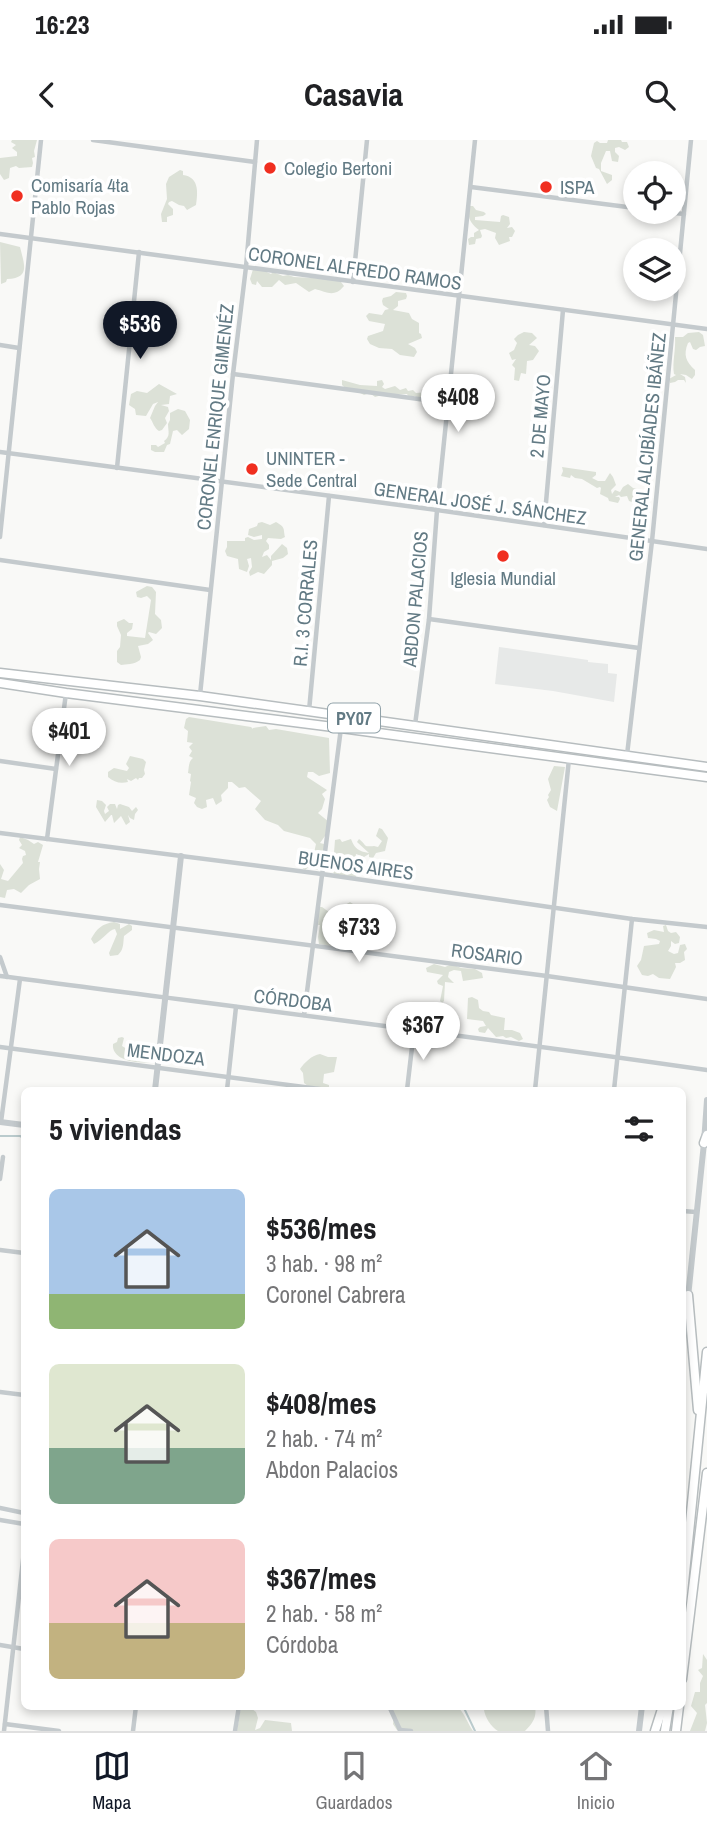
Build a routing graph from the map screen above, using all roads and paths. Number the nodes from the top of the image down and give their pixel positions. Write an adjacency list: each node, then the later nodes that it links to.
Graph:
1 (41, 140): 13 (street)
2 (93, 140): 7 (street)
3 (257, 140): 7 (street, CORONEL ENRIQUE GIMENÉZ)
4 (367, 140): 16 (street)
5 (475, 140): 8 (street, ABDON PALACIOS)
6 (691, 140): 9 (street, GENERAL ALCIBÍADES IBÁÑEZ)
7 (254, 162): 15 (street, CORONEL ENRIQUE GIMENÉZ)
8 (471, 187): 10 (street); 17 (street, ABDON PALACIOS)
9 (686, 193)
10 (623, 206)
11 (683, 224): 19 (street, GENERAL ALCIBÍADES IBÁÑEZ)
12 (0, 234): 13 (street, CORONEL ALFREDO RAMOS)
13 (30, 238): 14 (street, CORONEL ALFREDO RAMOS); 22 (street)
14 (139, 252): 15 (street, CORONEL ALFREDO RAMOS); 27 (street)
15 (246, 267): 16 (street, CORONEL ALFREDO RAMOS); 23 (street, CORONEL ENRIQUE GIMENÉZ)
16 (353, 282): 17 (street, CORONEL ALFREDO RAMOS)
17 (459, 297): 18 (street, CORONEL ALFREDO RAMOS); 24 (street, ABDON PALACIOS)
18 (563, 310): 19 (street, CORONEL ALFREDO RAMOS); 31 (street, 2 DE MAYO)
19 (673, 324): 20 (street, CORONEL ALFREDO RAMOS); 33 (street, GENERAL ALCIBÍADES IBÁÑEZ)
20 (707, 329)
21 (0, 345): 22 (street)
22 (19, 348): 26 (street)
23 (233, 374): 24 (street); 28 (street, CORONEL ENRIQUE GIMENÉZ)
24 (448, 403): 30 (street, ABDON PALACIOS)
25 (0, 452): 26 (street, GENERAL JOSÉ J. SÁNCHEZ)
26 (9, 454): 27 (street, GENERAL JOSÉ J. SÁNCHEZ); 32 (street)
27 (117, 468): 28 (street, GENERAL JOSÉ J. SÁNCHEZ)
28 (222, 482): 29 (street, GENERAL JOSÉ J. SÁNCHEZ); 36 (street, CORONEL ENRIQUE GIMENÉZ)
29 (329, 496): 30 (street, GENERAL JOSÉ J. SÁNCHEZ); 43 (street, R.I. 3 CORRALES)
30 (437, 510): 31 (street, GENERAL JOSÉ J. SÁNCHEZ); 37 (street, ABDON PALACIOS)
31 (544, 525): 33 (street, GENERAL JOSÉ J. SÁNCHEZ)
32 (0, 537)
33 (653, 541): 34 (street, GENERAL JOSÉ J. SÁNCHEZ); 38 (street, GENERAL ALCIBÍADES IBÁÑEZ)
34 (707, 549)
35 (0, 560): 36 (street)
36 (210, 590): 42 (street, CORONEL ENRIQUE GIMENÉZ)
37 (429, 619): 38 (street); 44 (street, ABDON PALACIOS)
38 (639, 648): 46 (street, GENERAL ALCIBÍADES IBÁÑEZ)
39 (0, 673): 42 (highway, PY07)
40 (0, 683): 41 (highway, PY07)
41 (66, 693): 45 (highway, PY07); 50 (street)
42 (200, 696): 43 (highway, PY07)
43 (309, 712): 44 (highway, PY07)
44 (415, 726): 46 (highway, PY07)
45 (341, 728): 47 (highway, PY07); 55 (street)
46 (627, 756): 49 (highway, PY07)
47 (569, 759): 51 (highway, PY07); 57 (street)
48 (0, 761): 50 (street)
49 (707, 767)
50 (56, 769): 53 (street)
51 (707, 777)
52 (0, 833): 53 (street, BUENOS AIRES)
53 (47, 839): 54 (street, BUENOS AIRES)
54 (181, 856): 55 (street, BUENOS AIRES); 59 (street)
55 (322, 874): 57 (street, BUENOS AIRES); 61 (street)
56 (0, 905): 59 (street, ROSARIO)
57 (554, 908): 58 (street, BUENOS AIRES); 64 (street)
58 (632, 919): 60 (street, BUENOS AIRES); 67 (street)
59 (173, 927): 61 (street, ROSARIO); 68 (street)
60 (707, 927)
61 (314, 946): 64 (street, ROSARIO); 71 (street)
62 (0, 957): 65 (street)
63 (0, 976): 65 (street, CÓRDOBA)
64 (547, 976): 67 (street, ROSARIO); 74 (street)
65 (7, 977): 66 (street, CÓRDOBA)
66 (20, 979): 68 (street, CÓRDOBA); 75 (street)
67 (625, 987): 69 (street, ROSARIO); 76 (street)
68 (164, 999): 70 (street, CÓRDOBA); 77 (street)
69 (707, 999)
70 (236, 1007): 71 (street, CÓRDOBA); 79 (street)
71 (304, 1015): 72 (street, CÓRDOBA)
72 (414, 1030): 74 (street, CÓRDOBA); 83 (street)
73 (0, 1046): 75 (street, MENDOZA)
74 (539, 1047): 76 (street, CÓRDOBA); 84 (street)
75 (11, 1048): 77 (street, MENDOZA); 87 (street)
76 (617, 1057): 78 (street, CÓRDOBA); 85 (street)
77 (156, 1068): 79 (street, MENDOZA); 80 (street)
78 (707, 1070)
79 (229, 1077): 81 (street); 82 (street, MENDOZA)
80 (155, 1087)
81 (227, 1087)
82 (304, 1087)
83 (407, 1087)
84 (534, 1087)
85 (614, 1087)
86 (707, 1100): 89 (street)
87 (1, 1122): 88 (street)
88 (21, 1125)
89 (706, 1139): 93 (street)
90 (2, 1157): 91 (street)
91 (0, 1179)
92 (686, 1211): 93 (street)
93 (696, 1212): 96 (street)
94 (0, 1250): 95 (street)
95 (21, 1254)
96 (688, 1295): 97 (street); 101 (highway)
97 (686, 1312)
98 (707, 1352): 101 (highway)
99 (0, 1392): 100 (street)
100 (21, 1395)
101 (699, 1431): 107 (highway)
102 (707, 1476): 111 (highway)
103 (0, 1508): 104 (street)
104 (21, 1512)
105 (0, 1520): 106 (street)
106 (21, 1524)
107 (686, 1563)
108 (21, 1589): 110 (street)
109 (0, 1645): 110 (street)
110 (14, 1647): 112 (street); 121 (street)
111 (686, 1647)
112 (21, 1648)
113 (136, 1710): 125 (street)
114 (238, 1710): 126 (street)
115 (391, 1710): 122 (street)
116 (546, 1710): 128 (street)
117 (642, 1710): 129 (street)
118 (662, 1710): 130 (highway)
119 (668, 1710): 131 (highway)
120 (679, 1710): 132 (highway)
121 (5, 1724): 123 (street); 124 (street)
122 (400, 1730): 127 (street)
123 (4, 1731)
124 (60, 1731)
125 (133, 1731)
126 (235, 1731)
127 (411, 1731)
128 (548, 1731)
129 (639, 1731)
130 (655, 1731)
131 (665, 1731)
132 (676, 1731)

